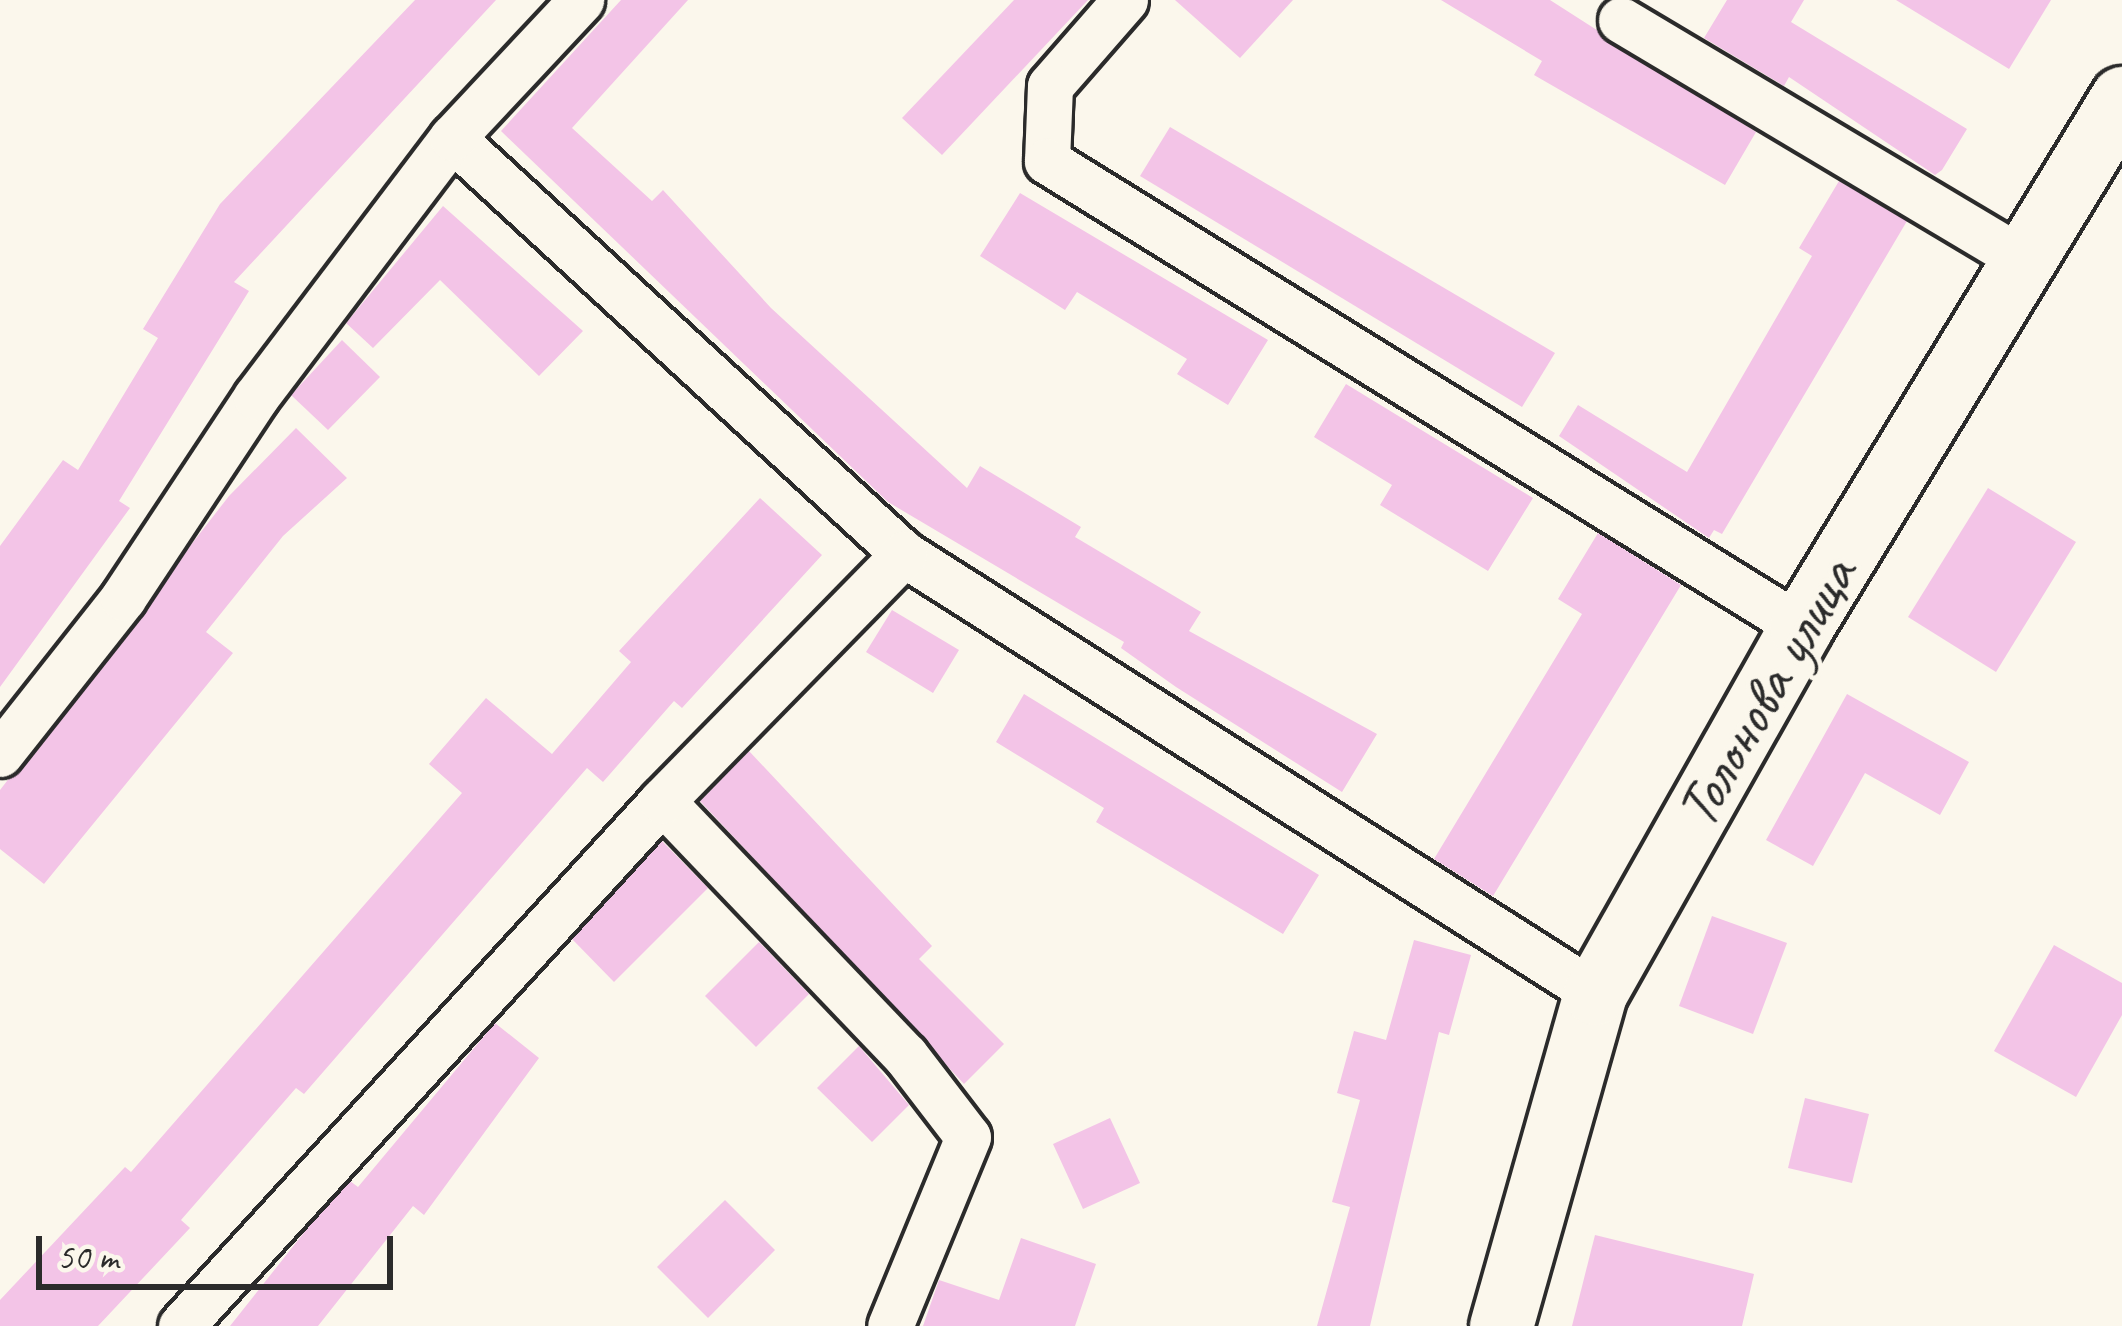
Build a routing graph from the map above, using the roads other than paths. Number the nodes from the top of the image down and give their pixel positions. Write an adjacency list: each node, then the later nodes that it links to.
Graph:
1 (581, 0): 5 (street)
2 (1125, 0): 8 (street)
3 (1621, 20): 6 (street)
4 (2122, 98): 6 (main road, Толонова улица)
5 (452, 138): 7 (street); 9 (street)
6 (2019, 257): 8 (main road, Толонова улица)
7 (904, 554): 10 (street); 11 (street)
8 (1801, 627): 11 (main road, Толонова улица)
9 (0, 754)
10 (662, 801): 12 (street); 13 (street)
11 (1595, 993): 14 (main road, Толонова улица)
12 (181, 1326)
13 (890, 1326)
14 (1501, 1326)

